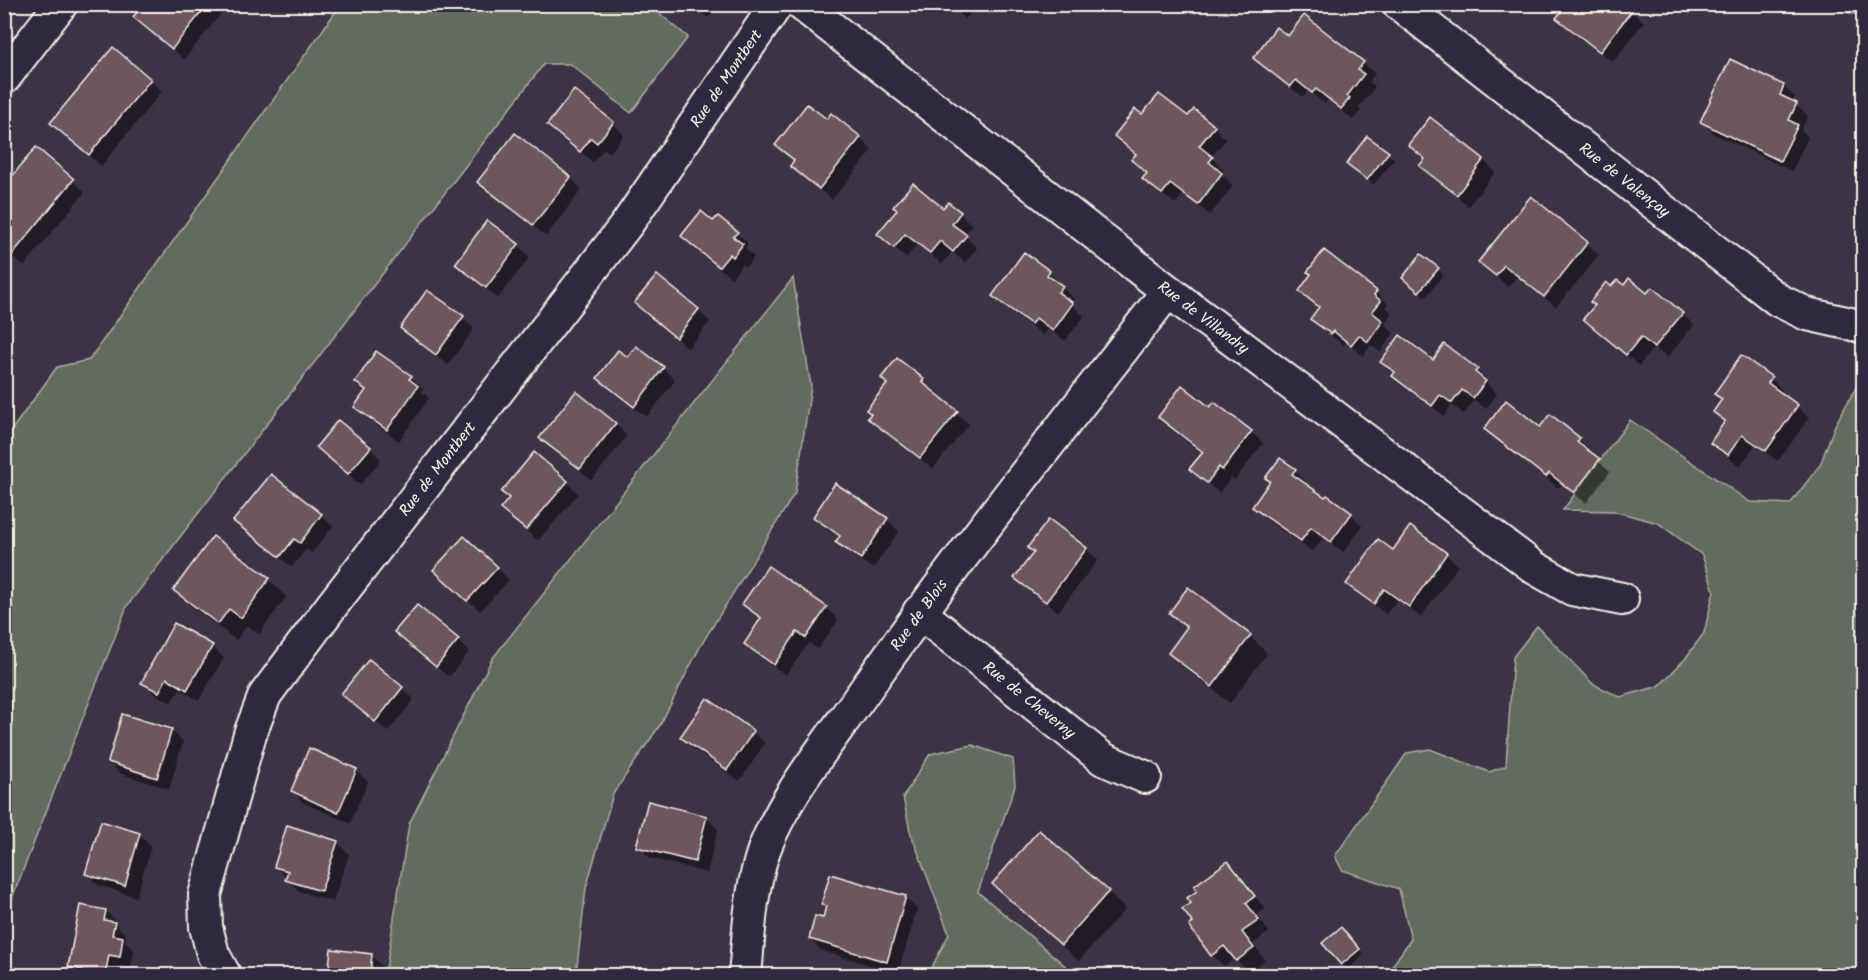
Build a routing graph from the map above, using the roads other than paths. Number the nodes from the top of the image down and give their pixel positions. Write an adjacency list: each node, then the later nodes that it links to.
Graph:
1 (61, 4): 5 (street)
2 (777, 4): 11 (street, Rue de Montbert)
3 (801, 4): 6 (street, Rue de Villandry)
4 (1399, 4): 7 (street, Rue de Valençay)
5 (4, 78)
6 (1168, 291): 8 (street, Rue de Villandry); 9 (street, Rue de Blois)
7 (1863, 327)
8 (1622, 599)
9 (919, 612): 10 (street, Rue de Cheverny); 12 (street, Rue de Blois)
10 (1145, 777)
11 (225, 975)
12 (745, 975)

